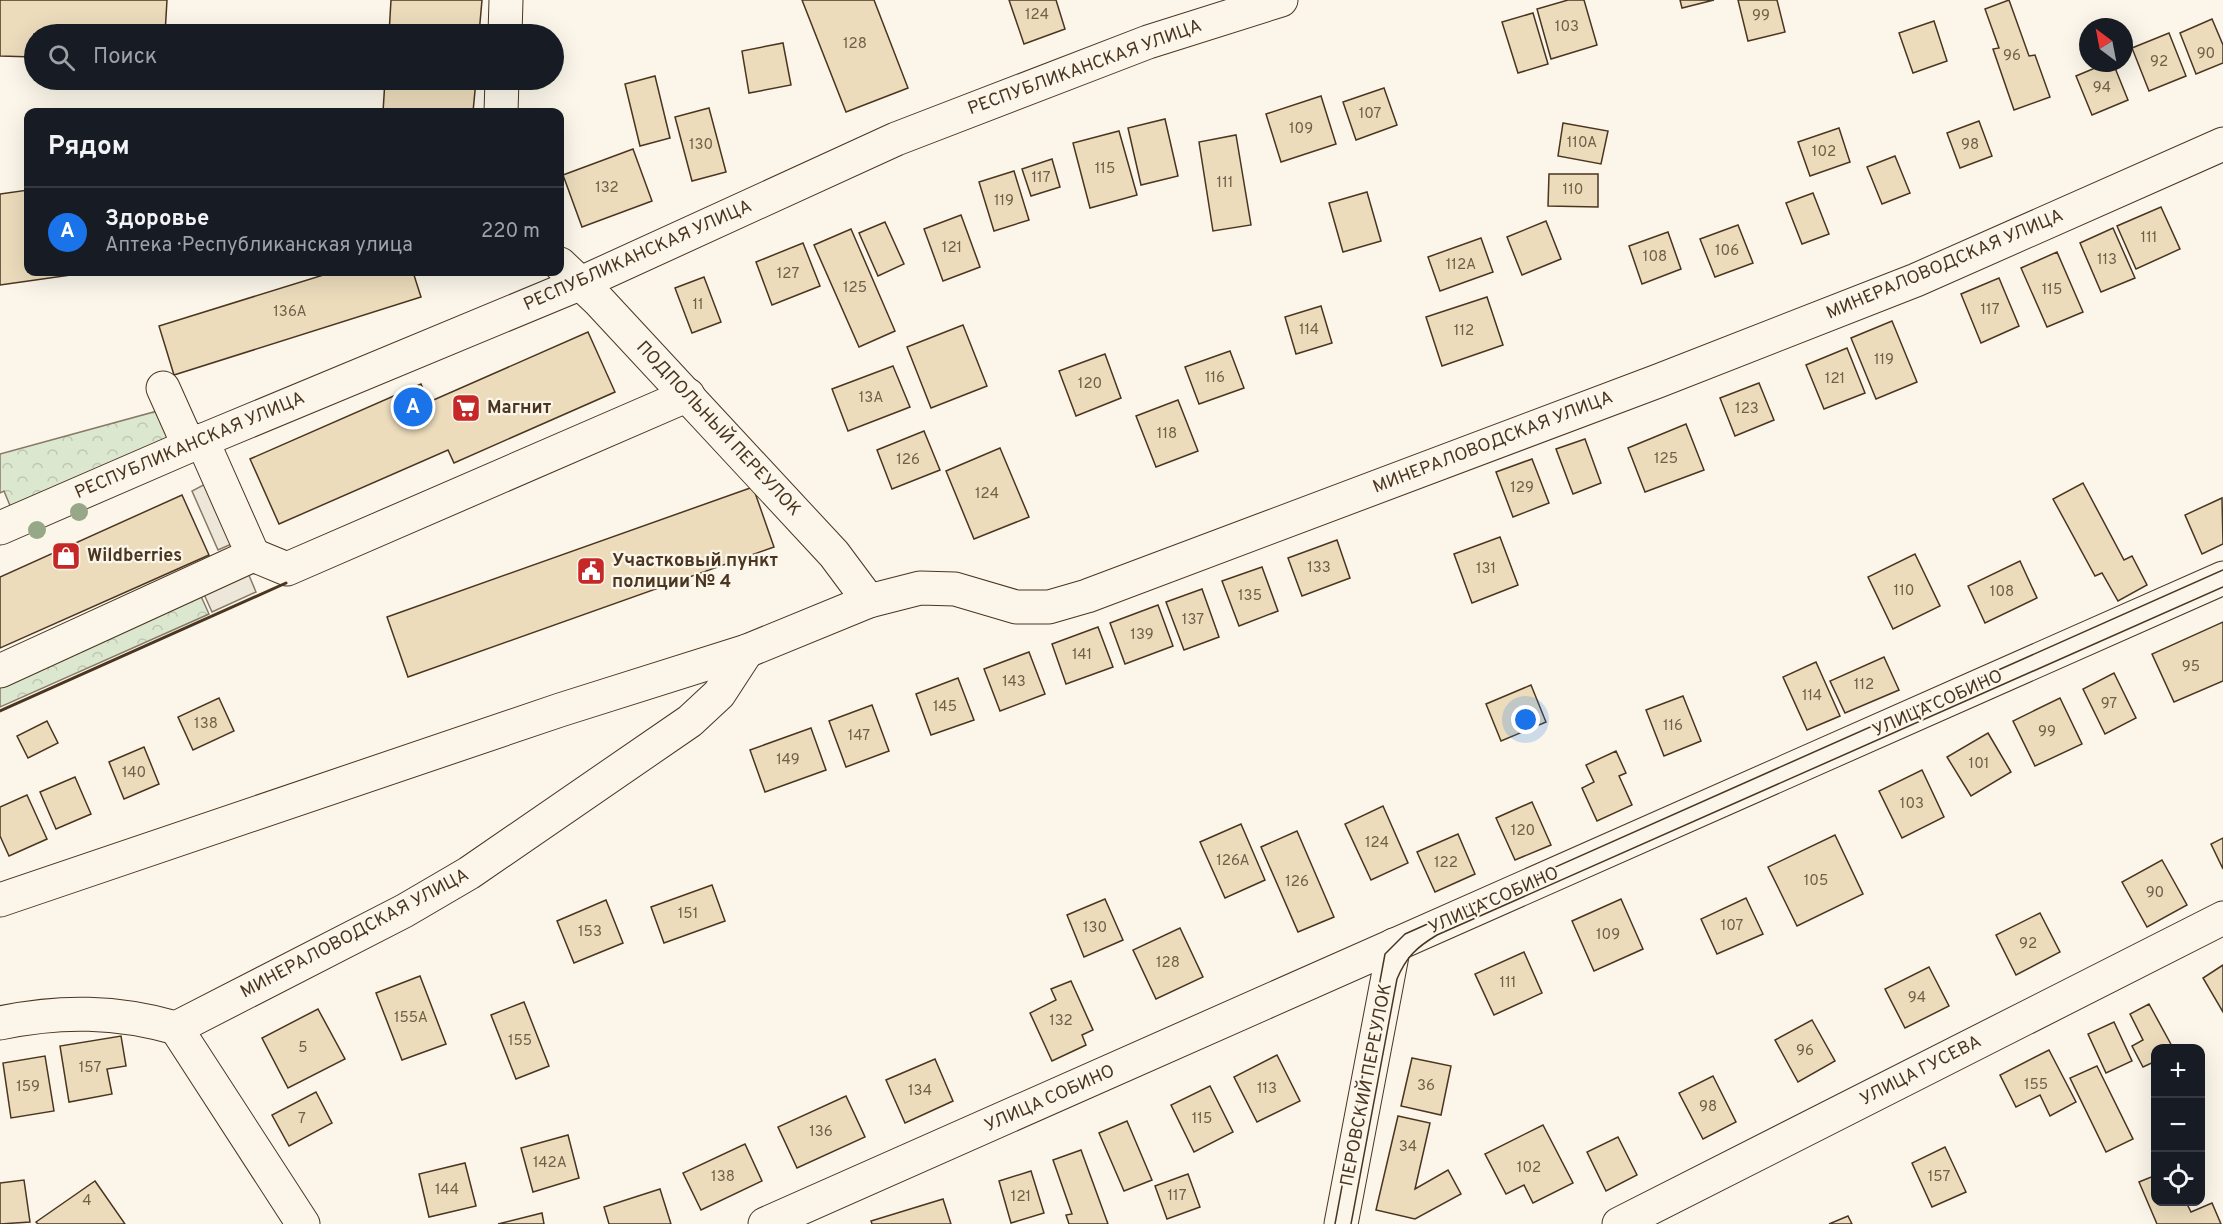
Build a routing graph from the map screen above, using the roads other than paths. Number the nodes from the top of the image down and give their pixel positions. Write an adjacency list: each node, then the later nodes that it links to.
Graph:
1 (506, 0): 3 (street)
2 (1281, 0): 7 (street, РЕСПУБЛИКАНСКАЯ УЛИЦА)
3 (505, 24)
4 (502, 90): 5 (street)
5 (501, 108)
6 (2223, 144): 14 (street, МИНЕРАЛОВОДСКАЯ УЛИЦА)
7 (569, 274): 9 (street, ПОДПОЛЬНЫЙ ПЕРЕУЛОК); 10 (street, РЕСПУБЛИКАНСКАЯ УЛИЦА)
8 (163, 388): 10 (street)
9 (688, 395): 12 (street); 14 (street, ПОДПОЛЬНЫЙ ПЕРЕУЛОК)
10 (195, 443): 11 (street, РЕСПУБЛИКАНСКАЯ УЛИЦА); 12 (street)
11 (0, 528)
12 (253, 555): 16 (street)
13 (2223, 578): 19 (street, УЛИЦА СОБИНО)
14 (869, 601): 15 (street, МИНЕРАЛОВОДСКАЯ УЛИЦА)
15 (747, 651): 17 (street, МИНЕРАЛОВОДСКАЯ УЛИЦА); 21 (street, МИНЕРАЛОВОДСКАЯ УЛИЦА)
16 (0, 670)
17 (0, 900)
18 (2223, 918): 25 (street, УЛИЦА ГУСЕВА)
19 (1394, 945): 23 (street, УЛИЦА СОБИНО); 24 (street, ПЕРОВСКИЙ ПЕРЕУЛОК)
20 (0, 1023): 21 (street)
21 (177, 1028): 22 (street)
22 (303, 1224)
23 (765, 1224)
24 (1341, 1224)
25 (1619, 1224)

